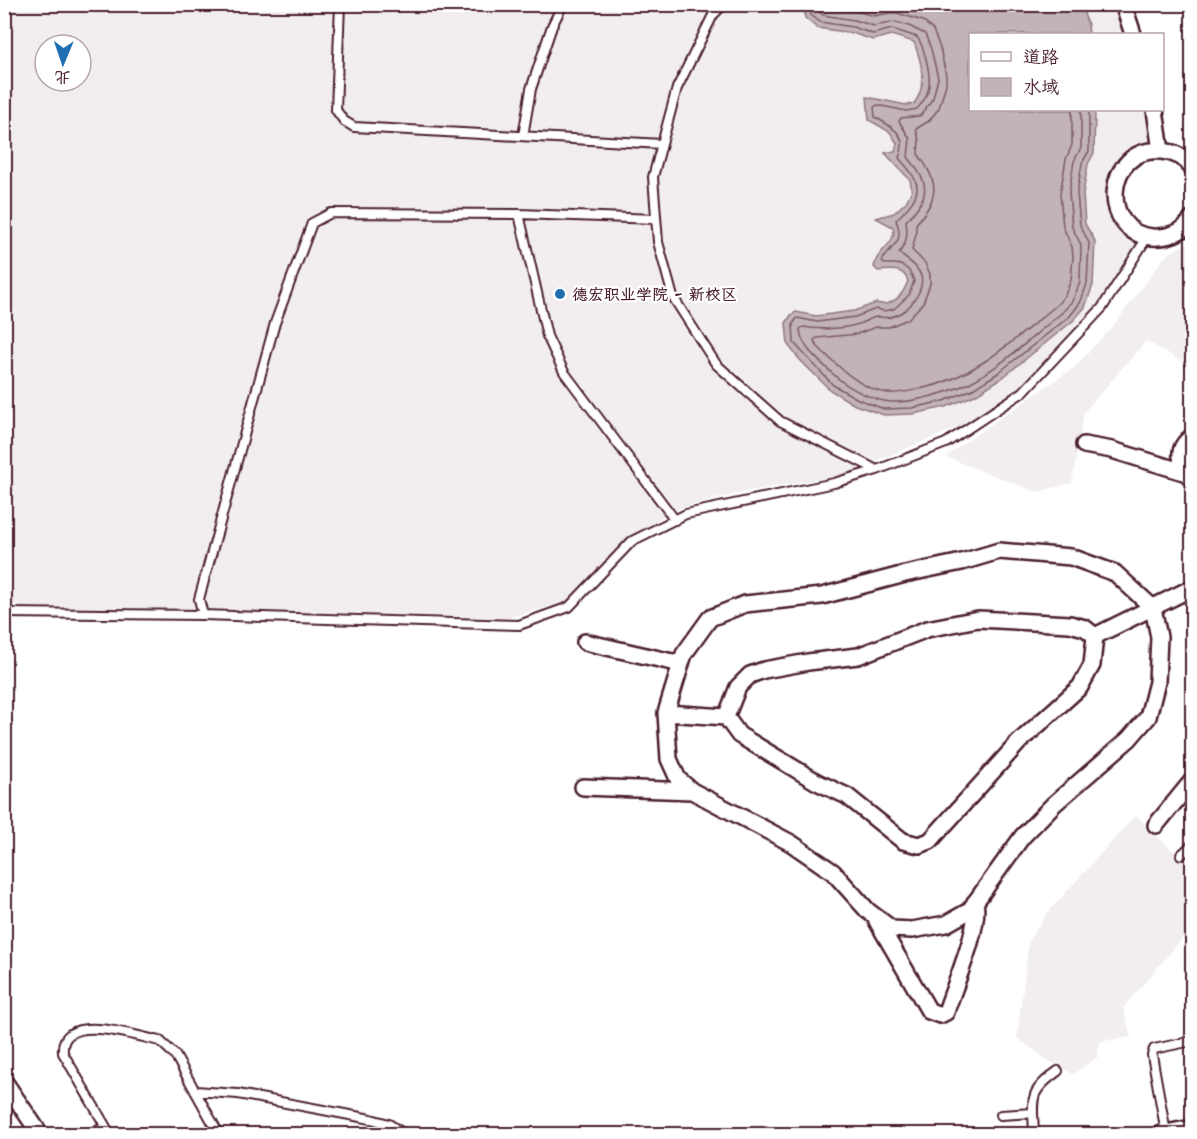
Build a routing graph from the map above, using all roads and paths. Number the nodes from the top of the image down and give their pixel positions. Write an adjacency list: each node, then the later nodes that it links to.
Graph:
1 (340, 4): 7 (lane)
2 (563, 4): 7 (lane)
3 (724, 4): 8 (lane)
4 (1123, 4): 5 (street)
5 (1133, 33)
6 (1155, 111): 9 (street)
7 (523, 136): 8 (lane)
8 (662, 144): 12 (lane)
9 (1161, 151): 10 (street); 14 (street)
10 (1192, 168)
11 (519, 214): 12 (lane); 19 (lane); 23 (lane)
12 (656, 219): 17 (lane)
13 (1192, 219): 14 (street)
14 (1148, 236): 17 (lane)
15 (1192, 437): 18 (street)
16 (1084, 445): 18 (street)
17 (878, 470): 19 (lane)
18 (1190, 477)
19 (675, 520): 23 (lane)
20 (1192, 588): 21 (street)
21 (1153, 608): 24 (street); 26 (street); 35 (street)
22 (4, 613): 23 (lane)
23 (203, 615)
24 (1095, 636): 28 (street); 28 (street)
25 (585, 642): 26 (street)
26 (681, 664): 27 (street)
27 (666, 712): 28 (street); 31 (street)
28 (726, 717)
29 (1192, 781): 32 (street)
30 (583, 787): 31 (street)
31 (692, 791): 36 (street)
32 (1156, 825)
33 (1192, 845): 34 (lane)
34 (1181, 855)
35 (975, 902): 36 (street); 36 (street)
36 (874, 915)
37 (1192, 1041): 51 (lane)
38 (1058, 1071): 41 (lane)
39 (4, 1081): 45 (street)
40 (195, 1091): 43 (lane); 48 (lane); 49 (lane)
41 (1033, 1113): 42 (lane); 50 (lane)
42 (1001, 1115)
43 (105, 1127): 46 (lane); 47 (lane)
44 (1192, 1128): 51 (street)
45 (40, 1134)
46 (90, 1134)
47 (110, 1134)
48 (219, 1134)
49 (404, 1134)
50 (1034, 1134)
51 (1163, 1134)

